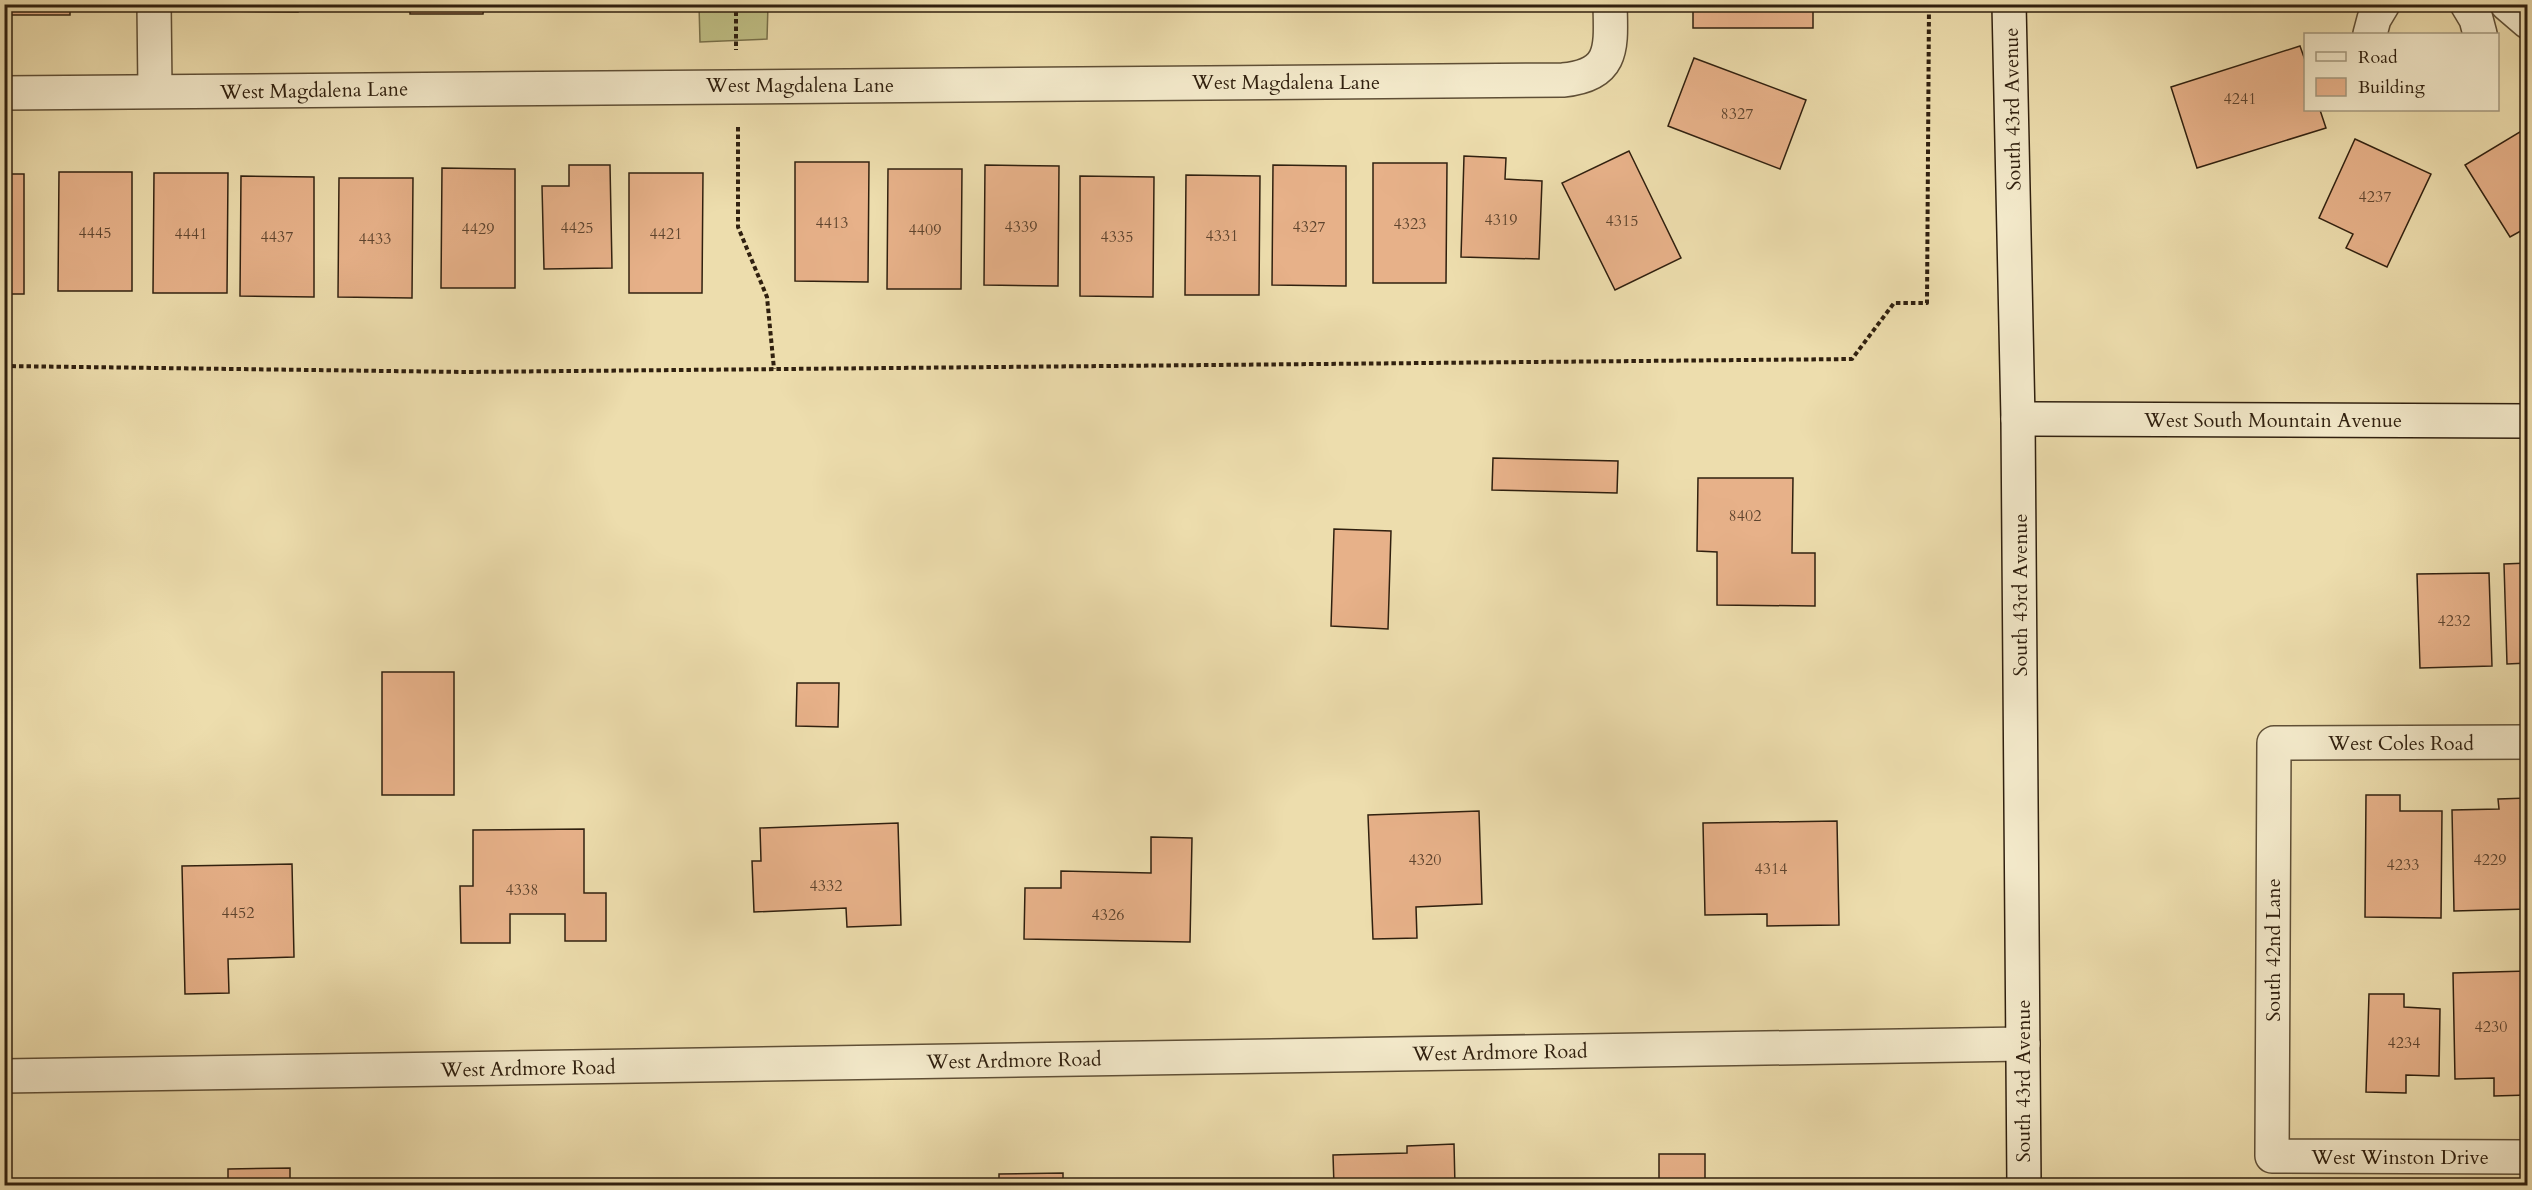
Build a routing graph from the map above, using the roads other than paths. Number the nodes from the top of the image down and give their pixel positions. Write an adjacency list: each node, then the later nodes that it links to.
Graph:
1 (154, 4): 10 (street)
2 (1610, 4): 10 (street, West Magdalena Lane)
3 (2009, 4): 12 (street, South 43rd Avenue)
4 (2383, 4): 8 (street)
5 (2467, 4): 9 (street)
6 (2507, 4): 7 (street)
7 (2528, 22)
8 (2370, 33)
9 (2480, 33)
10 (155, 90): 11 (street, West Magdalena Lane)
11 (4, 93)
12 (2018, 419): 13 (street, West South Mountain Avenue); 16 (street, South 43rd Avenue)
13 (2528, 421)
14 (2528, 742): 15 (street, West Coles Road)
15 (2274, 744): 18 (street, South 42nd Lane)
16 (2023, 1044): 17 (street, West Ardmore Road); 20 (street, South 43rd Avenue)
17 (4, 1076)
18 (2272, 1156): 19 (street, West Winston Drive)
19 (2528, 1157)
20 (2024, 1185)

